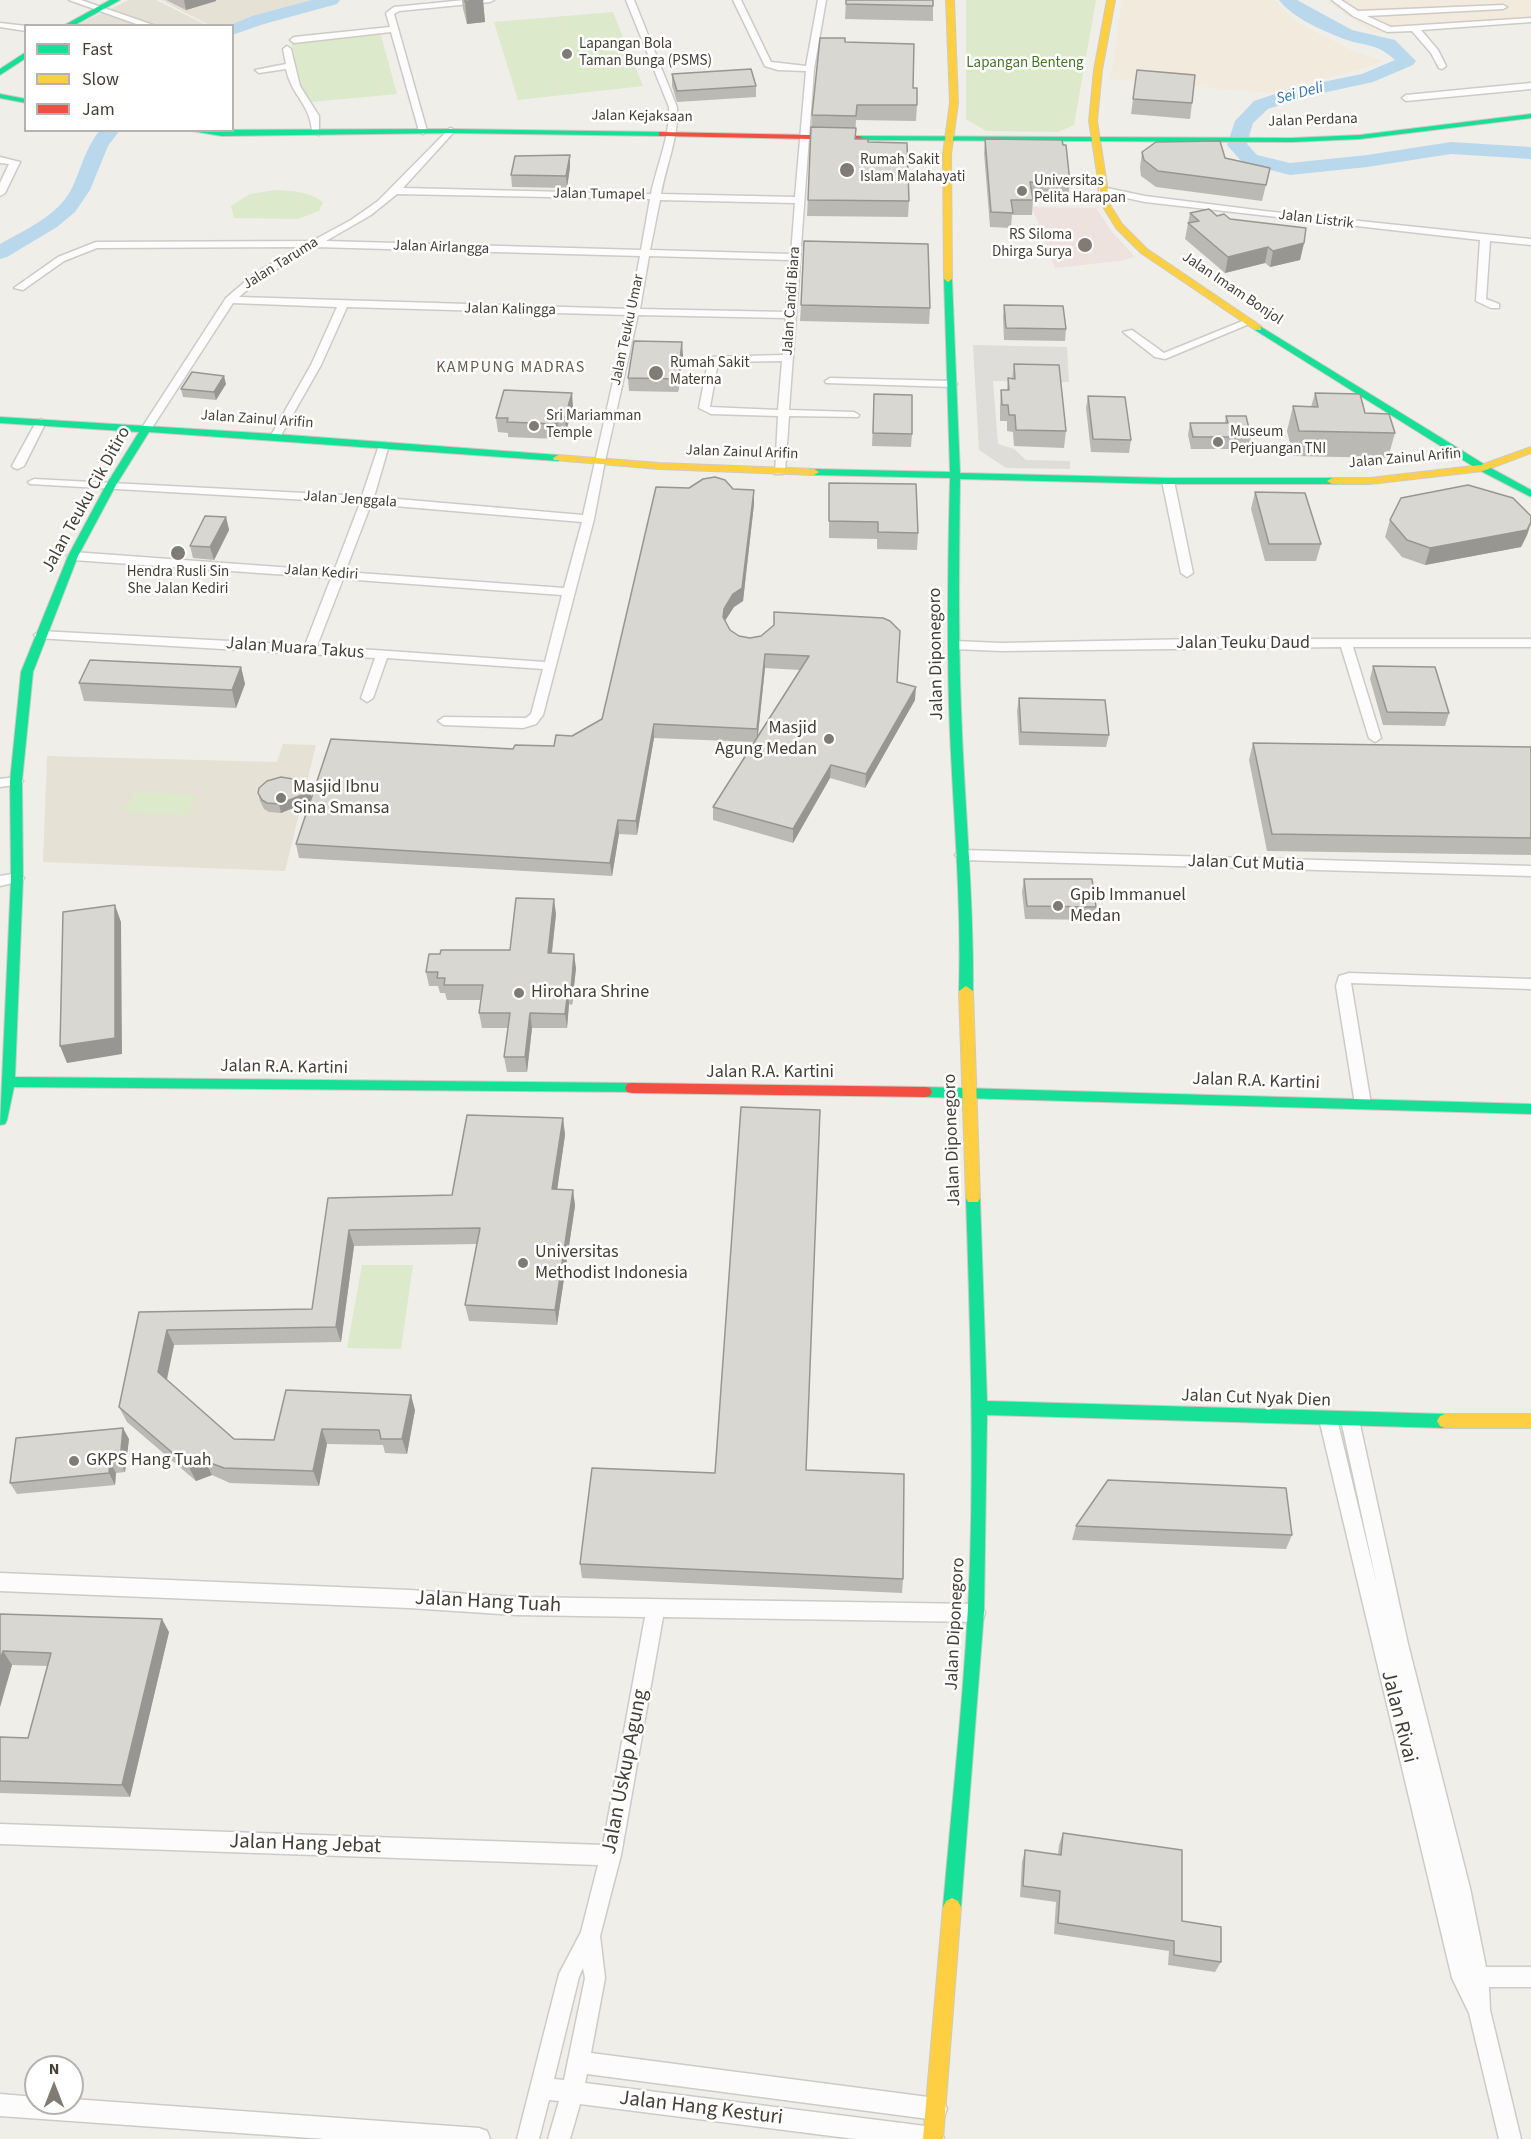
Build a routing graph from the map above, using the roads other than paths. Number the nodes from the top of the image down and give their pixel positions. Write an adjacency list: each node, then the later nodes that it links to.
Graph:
1 (73, 0): 12 (street)
2 (116, 0): 12 (main road)
3 (490, 0): 20 (street)
4 (630, 0): 39 (street, Jalan Teuku Umar)
5 (737, 0): 28 (street)
6 (822, 0): 28 (street, Jalan Candi Biara)
7 (950, 0): 41 (main road, Jalan Diponegoro)
8 (1111, 0): 42 (main road, Jalan Imam Bonjol)
9 (1336, 0): 13 (street)
10 (1497, 0): 11 (street)
11 (1503, 7): 13 (street); 15 (street)
12 (98, 8): 16 (main road); 17 (street)
13 (1356, 14): 21 (street)
14 (1531, 20): 15 (street)
15 (1519, 21): 21 (street)
16 (70, 24)
17 (146, 24)
18 (0, 25): 19 (street)
19 (24, 29)
20 (394, 29): 22 (street); 35 (street)
21 (1417, 29): 26 (street)
22 (294, 40)
23 (287, 49): 25 (street)
24 (24, 55): 27 (main road)
25 (291, 66): 29 (street); 38 (street)
26 (1442, 66)
27 (4, 67)
28 (810, 69): 40 (street, Jalan Candi Biara)
29 (259, 70)
30 (1531, 86): 32 (street)
31 (0, 96): 33 (main road)
32 (1406, 98)
33 (24, 101)
34 (1531, 116): 42 (main road, Jalan Perdana)
35 (423, 131): 36 (main road, Jalan Kejaksaan); 38 (main road, Jalan Kejaksaan)
36 (450, 131): 39 (main road, Jalan Kejaksaan); 45 (street, Jalan Taruma)
37 (206, 132): 38 (main road, Jalan Kejaksaan)
38 (316, 133)
39 (672, 133): 40 (main road, Jalan Kejaksaan); 47 (street, Jalan Teuku Umar)
40 (805, 137): 41 (main road, Jalan Kejaksaan); 48 (street, Jalan Candi Biara)
41 (949, 138): 42 (main road, Jalan Kejaksaan); 64 (main road, Jalan Diponegoro)
42 (1095, 138): 44 (main road, Jalan Imam Bonjol)
43 (0, 160): 46 (street)
44 (1101, 190): 49 (street, Jalan Listrik); 60 (main road, Jalan Imam Bonjol)
45 (397, 191): 47 (street, Jalan Tumapel); 51 (street, Jalan Taruma)
46 (0, 193)
47 (655, 196): 48 (street, Jalan Tumapel); 52 (street, Jalan Teuku Umar)
48 (800, 200): 53 (street, Jalan Candi Biara)
49 (1485, 238): 50 (street, Jalan Listrik); 57 (street)
50 (1531, 242)
51 (312, 244): 52 (street, Jalan Airlangga); 54 (street, Jalan Airlangga); 55 (street, Jalan Taruma)
52 (644, 254): 53 (street, Jalan Airlangga); 58 (street, Jalan Teuku Umar)
53 (795, 257): 59 (street, Jalan Candi Biara)
54 (19, 288)
55 (230, 300): 56 (street, Jalan Kalingga); 69 (street, Jalan Taruma)
56 (343, 305): 58 (street, Jalan Kalingga); 71 (street)
57 (1495, 306)
58 (634, 312): 59 (street, Jalan Kalingga); 76 (street, Jalan Teuku Umar)
59 (791, 315): 62 (street, Jalan Candi Biara)
60 (1249, 322): 61 (street); 75 (main road, Jalan Imam Bonjol)
61 (1128, 332)
62 (788, 358): 65 (street, Jalan Candi Biara); 65 (street)
63 (830, 381): 64 (street)
64 (952, 384): 80 (main road, Jalan Diponegoro)
65 (784, 414): 66 (street); 79 (street, Jalan Candi Biara)
66 (855, 416)
67 (0, 420): 68 (main road, Jalan Zainul Arifin)
68 (41, 422): 69 (main road, Jalan Zainul Arifin); 77 (street)
69 (147, 429): 71 (main road, Jalan Zainul Arifin); 84 (main road, Jalan Teuku Cik Ditiro)
70 (1531, 436): 75 (main road, Jalan Zainul Arifin)
71 (275, 437): 72 (main road, Jalan Zainul Arifin)
72 (384, 445): 76 (main road, Jalan Zainul Arifin); 86 (street)
73 (1531, 450): 74 (main road, Jalan Zainul Arifin)
74 (1518, 456): 78 (main road, Jalan Zainul Arifin); 85 (main road)
75 (1467, 458): 78 (main road, Jalan Imam Bonjol); 81 (main road, Jalan Zainul Arifin)
76 (599, 462): 79 (main road, Jalan Zainul Arifin); 87 (street, Jalan Teuku Umar)
77 (18, 466)
78 (1483, 468): 81 (main road, Jalan Zainul Arifin); 85 (main road, Jalan Imam Bonjol)
79 (779, 469): 80 (main road, Jalan Zainul Arifin)
80 (955, 472): 81 (main road, Jalan Zainul Arifin); 82 (main road, Jalan Zainul Arifin); 95 (main road, Jalan Diponegoro)
81 (1199, 476): 82 (main road, Jalan Zainul Arifin)
82 (1168, 481): 90 (street)
83 (34, 482): 84 (street, Jalan Jenggala)
84 (111, 486): 86 (street, Jalan Jenggala); 88 (main road, Jalan Teuku Cik Ditiro)
85 (1530, 493)
86 (367, 500): 87 (street, Jalan Jenggala); 89 (street)
87 (588, 519): 91 (street, Jalan Teuku Umar)
88 (73, 555): 89 (street, Jalan Kediri); 92 (main road, Jalan Teuku Cik Ditiro)
89 (337, 573): 91 (street, Jalan Kediri); 96 (street)
90 (1188, 573)
91 (569, 592): 98 (street, Jalan Teuku Umar)
92 (40, 635): 96 (street, Jalan Muara Takus); 102 (main road, Jalan Teuku Cik Ditiro)
93 (1531, 643): 94 (street, Jalan Teuku Daud)
94 (1346, 644): 95 (street, Jalan Teuku Daud); 101 (street)
95 (955, 645): 104 (main road, Jalan Diponegoro)
96 (310, 649): 97 (street, Jalan Muara Takus)
97 (382, 655): 98 (street, Jalan Muara Takus); 99 (street)
98 (549, 666): 100 (street, Jalan Teuku Umar)
99 (367, 699)
100 (444, 721)
101 (1375, 738)
102 (16, 781): 103 (street); 106 (main road, Jalan Teuku Cik Ditiro)
103 (0, 783)
104 (962, 855): 105 (street, Jalan Cut Mutia); 110 (main road, Jalan Diponegoro)
105 (1531, 870)
106 (17, 878): 107 (street); 109 (main road, Jalan Teuku Cik Ditiro)
107 (0, 881)
108 (1531, 984): 111 (street)
109 (8, 1082): 110 (main road, Jalan R.A. Kartini); 113 (main road, Jalan Teuku Cik Ditiro)
110 (970, 1092): 111 (main road, Jalan R.A. Kartini); 114 (main road, Jalan Diponegoro)
111 (1363, 1104): 112 (main road, Jalan R.A. Kartini)
112 (1531, 1109)
113 (0, 1120)
114 (980, 1408): 115 (main road, Jalan Cut Nyak Dien); 120 (main road, Jalan Diponegoro)
115 (1328, 1419): 116 (main road, Jalan Cut Nyak Dien); 124 (street, Jalan Rivai)
116 (1350, 1420): 117 (main road, Jalan Cut Nyak Dien); 124 (street, Jalan Rivai)
117 (1531, 1421)
118 (0, 1582): 119 (street, Jalan Hang Tuah)
119 (656, 1606): 120 (street, Jalan Hang Tuah); 122 (street, Jalan Uskup Agung)
120 (976, 1613): 130 (main road, Jalan Diponegoro)
121 (0, 1834): 122 (street, Jalan Hang Jebat)
122 (610, 1856): 123 (street, Jalan Uskup Agung)
123 (590, 1936): 126 (street, Jalan Uskup Agung); 127 (street, Jalan Uskup Agung)
124 (1470, 1977): 125 (street); 135 (street, Jalan Rivai)
125 (1531, 1977)
126 (579, 2062): 128 (street, Jalan Uskup Agung); 130 (street, Jalan Hang Kesturi)
127 (540, 2088): 128 (street, Jalan Hang Kesturi); 133 (street, Jalan Uskup Agung)
128 (572, 2093): 131 (street, Jalan Hang Kesturi); 134 (street, Jalan Uskup Agung)
129 (0, 2105): 132 (street)
130 (936, 2109): 131 (main road, Jalan Diponegoro)
131 (933, 2138)
132 (479, 2139)
133 (528, 2139)
134 (559, 2139)
135 (1510, 2139)

